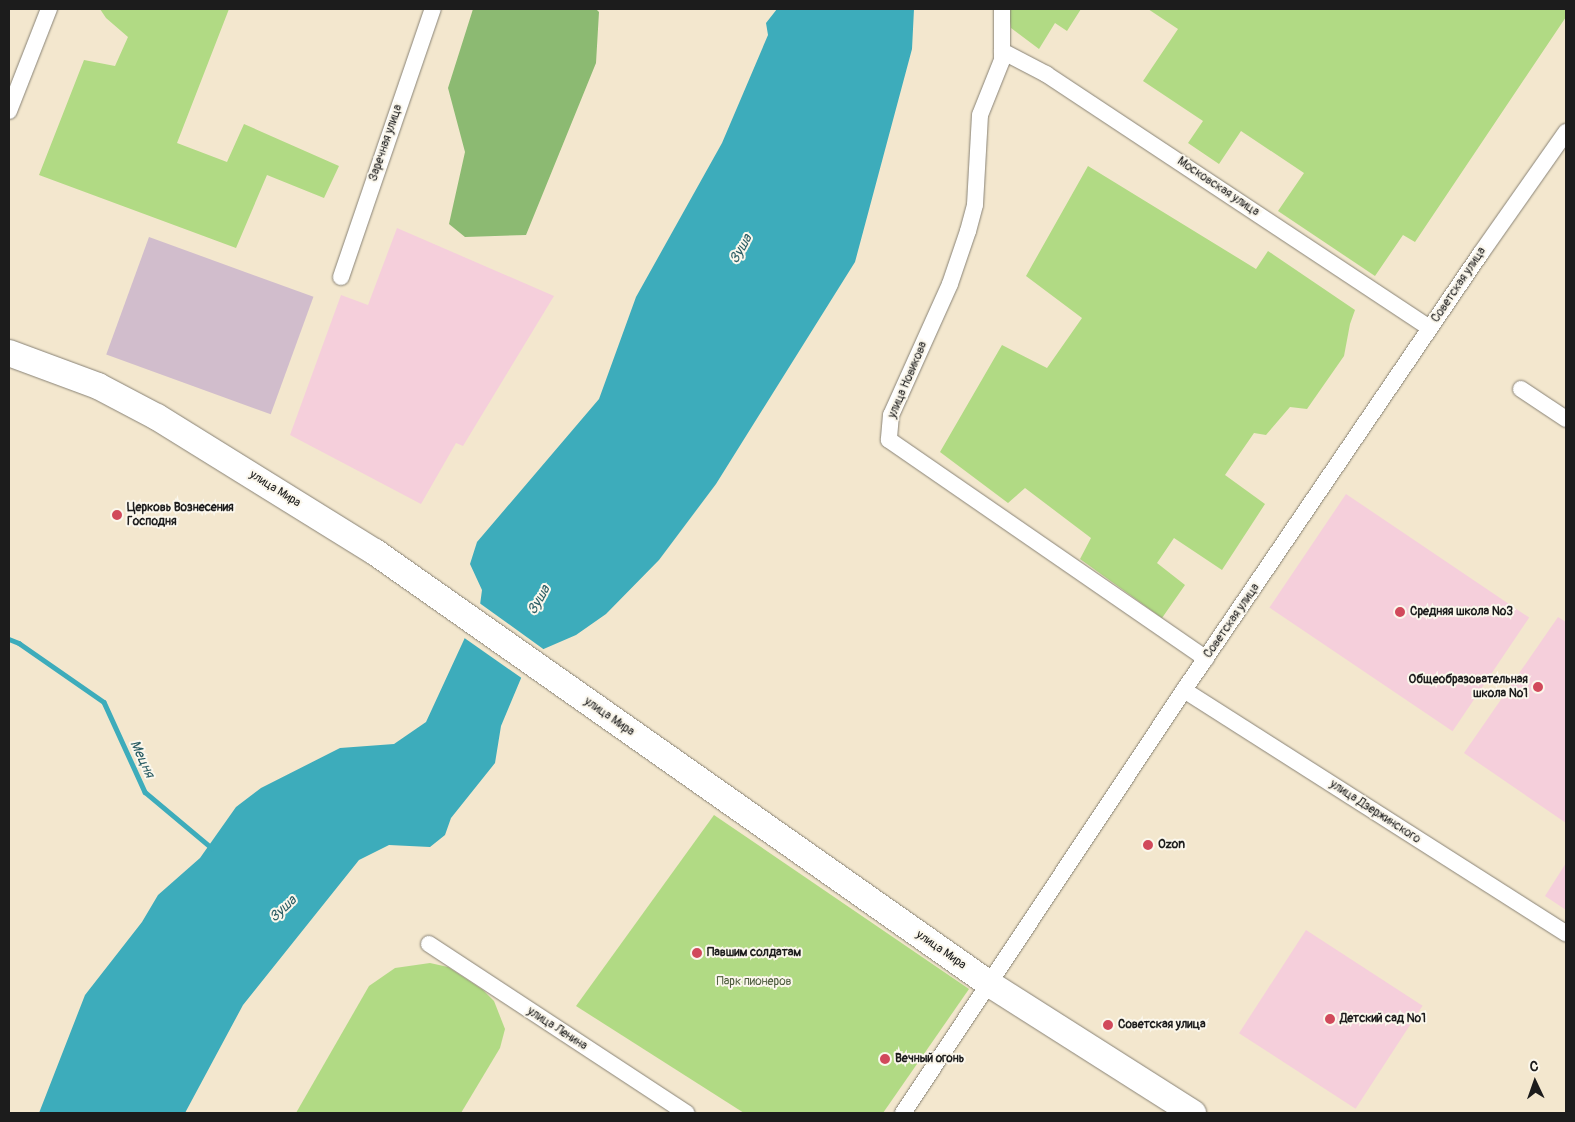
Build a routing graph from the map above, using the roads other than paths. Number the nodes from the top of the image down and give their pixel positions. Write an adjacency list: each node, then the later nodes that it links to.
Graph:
1 (49, 9): 5 (street)
2 (432, 9): 7 (street, Заречная улица)
3 (1002, 9): 4 (street, улица Новикова)
4 (1002, 51): 8 (street, Московская улица); 12 (street, улица Новикова)
5 (9, 111)
6 (1566, 132): 8 (street, Советская улица)
7 (341, 277)
8 (1430, 328): 12 (street, Советская улица)
9 (9, 352): 16 (main road, улица Мира)
10 (1521, 389): 11 (street)
11 (1566, 419)
12 (1206, 659): 13 (street, Советская улица)
13 (1184, 690): 14 (street, улица Дзержинского); 16 (street, Советская улица)
14 (1566, 933)
15 (429, 944): 17 (street, улица Ленина)
16 (988, 983): 18 (street, Советская улица); 19 (main road, улица Мира)
17 (686, 1113)
18 (903, 1113)
19 (1193, 1113)

